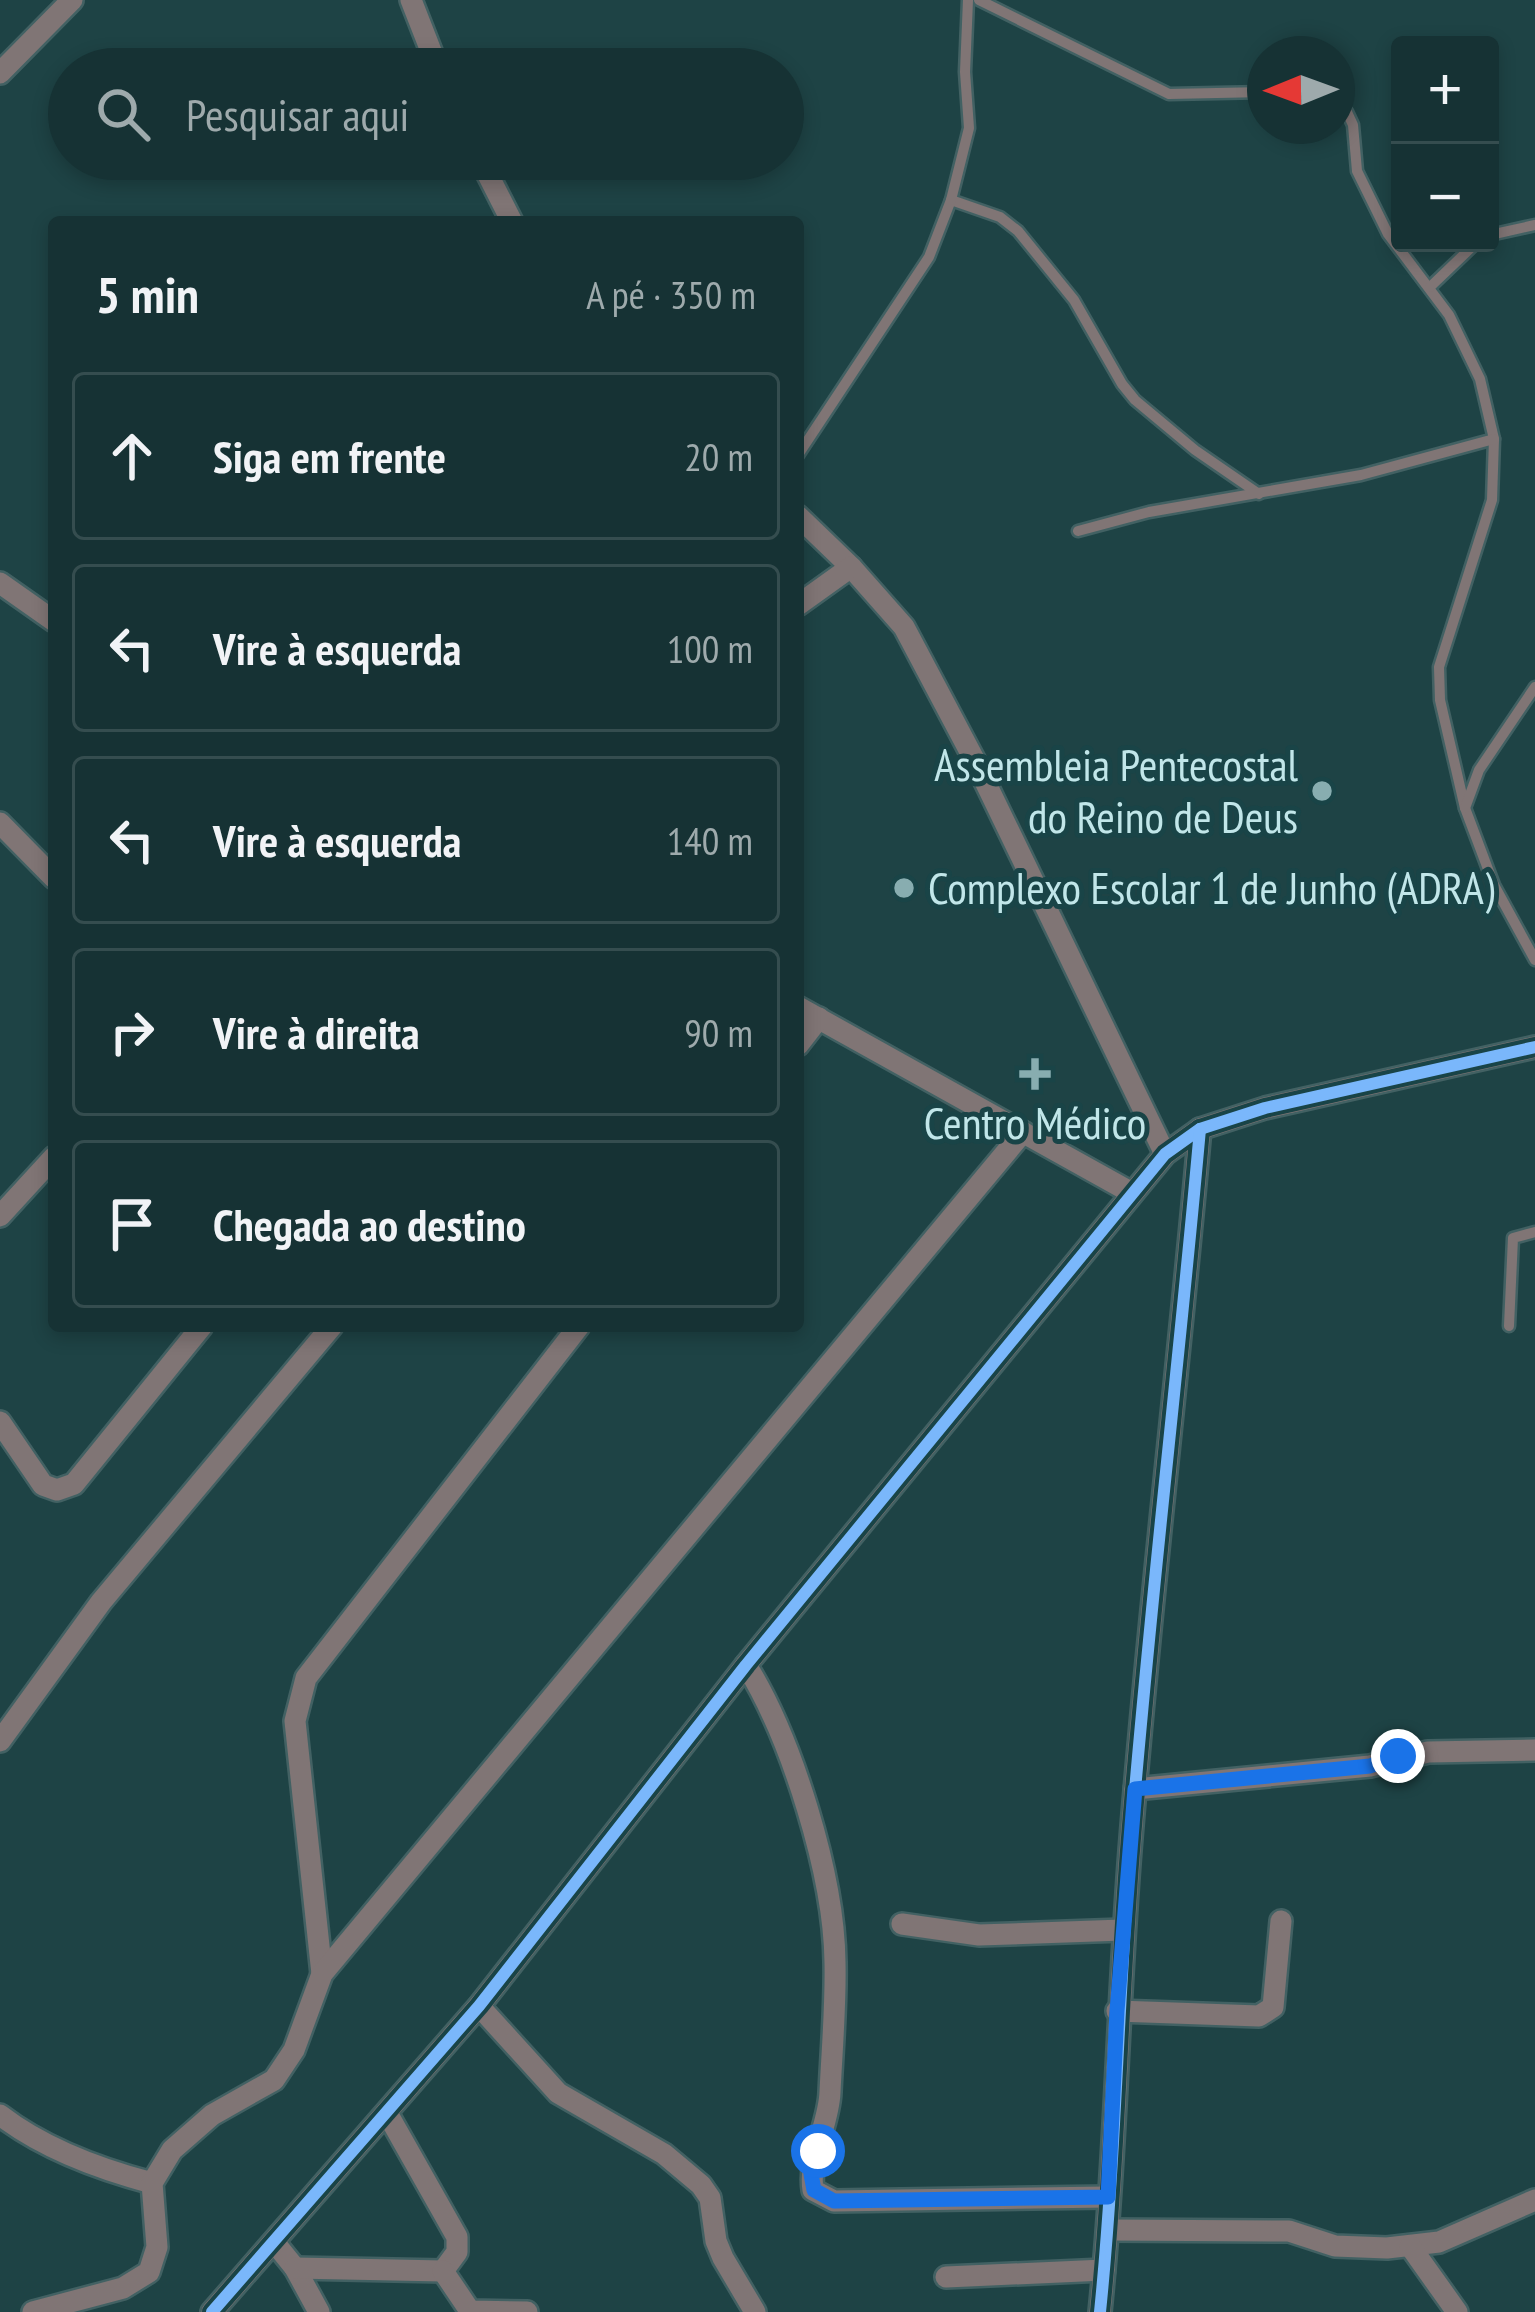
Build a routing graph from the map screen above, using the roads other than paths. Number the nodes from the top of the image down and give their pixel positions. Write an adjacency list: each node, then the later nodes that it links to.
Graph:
1 (72, 0): 6 (street)
2 (411, 0): 5 (street)
3 (968, 0): 10 (lane)
4 (979, 0): 7 (lane)
5 (429, 48)
6 (0, 73)
7 (1247, 93)
8 (1355, 144): 15 (lane)
9 (491, 180): 11 (street)
10 (951, 200): 17 (lane); 18 (lane)
11 (509, 216)
12 (1535, 225): 13 (lane)
13 (1499, 233)
14 (1467, 252): 15 (lane)
15 (1430, 287): 16 (lane)
16 (1494, 439): 18 (lane); 26 (lane)
17 (804, 446)
18 (1259, 494): 20 (lane)
19 (804, 522): 21 (street)
20 (1078, 531)
21 (851, 567): 23 (street); 36 (street)
22 (0, 583): 24 (street)
23 (804, 601)
24 (48, 617)
25 (1535, 687): 26 (lane)
26 (1465, 808): 29 (lane)
27 (0, 823): 28 (street)
28 (48, 872)
29 (1535, 960)
30 (804, 1010): 31 (street)
31 (820, 1018): 32 (street); 35 (street)
32 (804, 1038)
33 (1535, 1047): 34 (street)
34 (1200, 1129): 36 (street); 49 (street)
35 (1023, 1132): 38 (street); 53 (street)
36 (1165, 1154): 38 (street)
37 (48, 1164): 39 (street)
38 (1132, 1193): 46 (street)
39 (0, 1216)
40 (1535, 1232): 41 (lane)
41 (1509, 1326)
42 (197, 1332): 45 (street)
43 (327, 1332): 47 (street)
44 (574, 1332): 53 (street)
45 (0, 1421)
46 (746, 1664): 54 (street); 59 (street)
47 (0, 1741)
48 (1535, 1750): 49 (street)
49 (1135, 1789): 52 (street)
50 (1281, 1921): 55 (street)
51 (902, 1924): 52 (street)
52 (1123, 1930): 55 (street)
53 (322, 1974): 58 (street)
54 (479, 2006): 56 (street); 72 (street)
55 (1117, 2011): 59 (street)
56 (387, 2113): 62 (street); 66 (street)
57 (0, 2115): 58 (street)
58 (152, 2183): 68 (street)
59 (1108, 2197): 61 (street)
60 (1535, 2200): 63 (street)
61 (1108, 2230): 63 (street); 65 (street)
62 (274, 2242): 64 (street); 69 (street)
63 (1410, 2246): 74 (street)
64 (295, 2268): 66 (street); 70 (street)
65 (1104, 2270): 67 (street); 73 (street)
66 (443, 2271): 71 (street)
67 (946, 2277)
68 (33, 2312)
69 (212, 2312)
70 (319, 2312)
71 (527, 2312)
72 (754, 2312)
73 (1100, 2312)
74 (1457, 2312)

